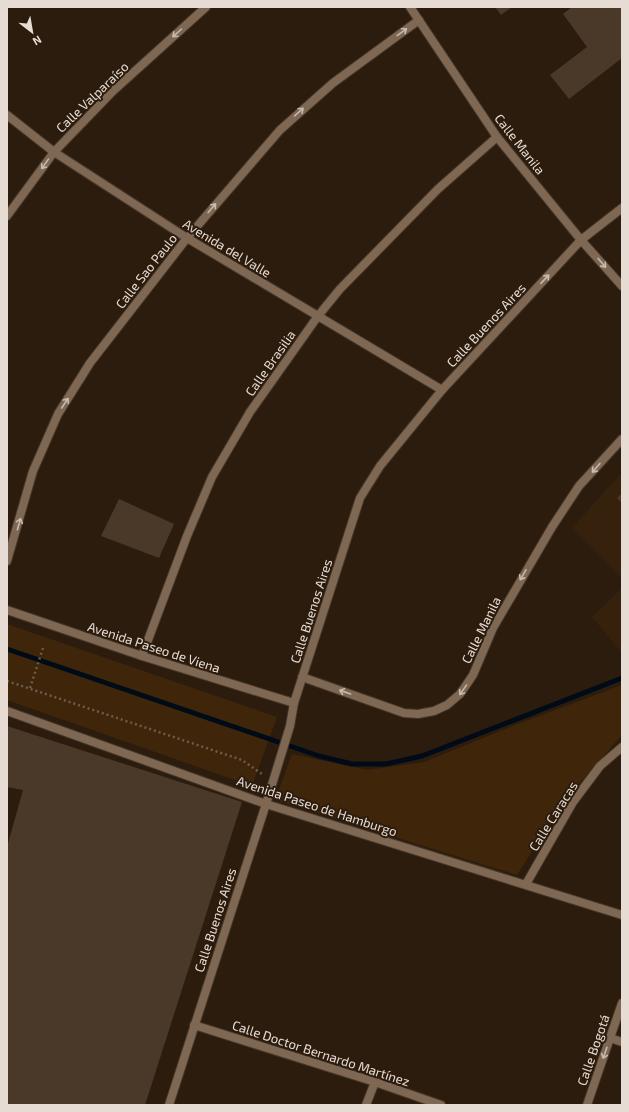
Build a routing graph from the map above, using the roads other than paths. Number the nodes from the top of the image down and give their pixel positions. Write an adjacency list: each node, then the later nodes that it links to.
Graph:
1 (206, 7): 6 (street, Calle Valparaíso, one-way to 6)
2 (410, 7): 3 (street, Calle Manila)
3 (419, 20): 5 (street, Calle Manila); 9 (street, Calle Sao Paulo, one-way to 3)
4 (7, 115): 6 (street, Avenida del Valle)
5 (497, 137): 10 (street, Calle Manila); 12 (street, Calle Brasilia)
6 (54, 152): 8 (street, Calle Valparaíso, one-way to 8); 9 (street, Avenida del Valle)
7 (622, 208): 10 (street, Calle Buenos Aires)
8 (7, 216)
9 (187, 238): 12 (street, Avenida del Valle); 15 (street, Calle Sao Paulo, one-way to 9)
10 (581, 240): 11 (street, Calle Manila, one-way to 11); 13 (street, Calle Buenos Aires, one-way to 10)
11 (622, 286)
12 (318, 316): 13 (street, Avenida del Valle); 17 (street, Calle Brasilia)
13 (442, 390): 18 (street, Calle Buenos Aires)
14 (622, 439): 18 (street, Calle Manila, one-way to 18)
15 (7, 561)
16 (7, 610): 17 (street, Avenida Paseo de Viena)
17 (142, 656): 19 (street, Avenida Paseo de Viena)
18 (302, 677): 19 (street, Calle Buenos Aires)
19 (294, 704): 22 (street, Calle Buenos Aires)
20 (7, 711): 22 (street, Avenida Paseo de Hamburgo)
21 (622, 747): 23 (street, Calle Caracas)
22 (266, 804): 23 (street, Avenida Paseo de Hamburgo); 26 (street, Calle Buenos Aires)
23 (526, 884): 24 (street, Avenida Paseo de Hamburgo)
24 (622, 915)
25 (622, 1002): 27 (street, Calle Bogotá)
26 (194, 1025): 29 (street, Calle Doctor Bernardo Martínez); 30 (street, Calle Buenos Aires)
27 (610, 1038): 28 (street); 33 (street, Calle Bogotá, one-way to 33)
28 (622, 1042)
29 (375, 1082): 31 (street); 32 (street, Calle Doctor Bernardo Martínez)
30 (169, 1105)
31 (366, 1105)
32 (441, 1105)
33 (587, 1105)

